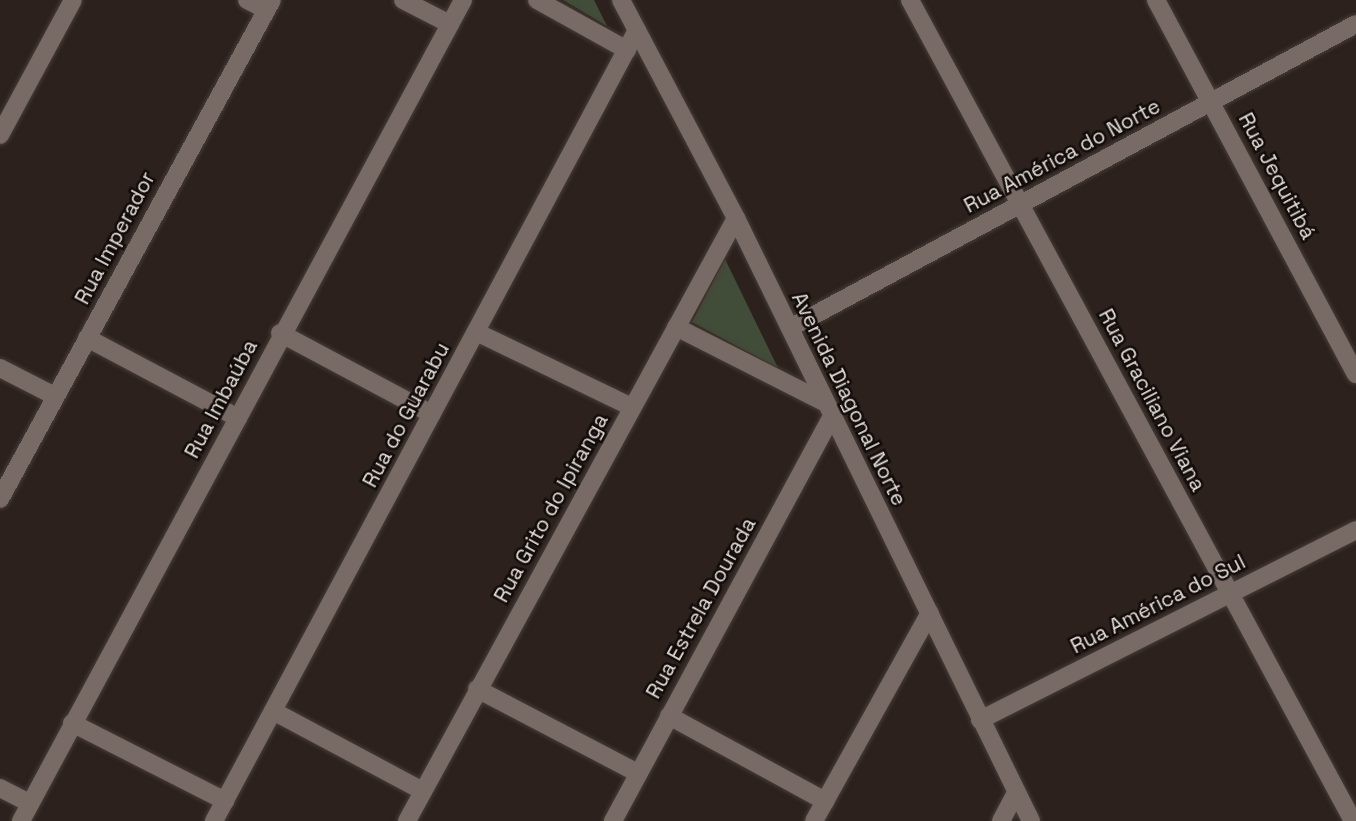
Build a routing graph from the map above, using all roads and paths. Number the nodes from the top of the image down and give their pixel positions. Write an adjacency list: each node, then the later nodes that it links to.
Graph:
1 (74, 0): 15 (street)
2 (247, 0): 9 (street)
3 (403, 0): 10 (street)
4 (463, 0): 10 (street, Rua Imbaúba)
5 (537, 0): 13 (street)
6 (621, 0): 12 (street, Avenida Diagonal Norte)
7 (910, 0): 16 (street, Rua Graciliano Viana)
8 (1156, 0): 14 (street, Rua Jequitibá)
9 (269, 5): 22 (street, Rua Imperador)
10 (450, 24): 21 (street, Rua Imbaúba)
11 (1356, 24): 14 (street, Rua América do Norte)
12 (637, 30): 13 (street, Rua do Guarabu); 17 (street, Avenida Diagonal Norte)
13 (627, 50): 20 (street, Rua do Guarabu)
14 (1211, 101): 16 (street, Rua América do Norte); 24 (street, Rua Jequitibá)
15 (0, 135)
16 (1021, 203): 19 (street, Rua América do Norte); 33 (street, Rua Graciliano Viana)
17 (736, 218): 18 (street, Rua Grito do Ipiranga); 19 (street, Avenida Diagonal Norte)
18 (676, 327): 26 (street); 27 (street, Rua Grito do Ipiranga)
19 (790, 328): 26 (street, Avenida Diagonal Norte)
20 (476, 332): 27 (street); 28 (street, Rua do Guarabu)
21 (280, 333): 28 (street); 30 (street, Rua Imbaúba)
22 (87, 338): 25 (street, Rua Imperador); 30 (street)
23 (0, 368): 25 (street)
24 (1356, 374)
25 (55, 396): 31 (street, Rua Imperador)
26 (822, 401): 29 (street, Avenida Diagonal Norte)
27 (632, 407): 35 (street, Rua Grito do Ipiranga)
28 (432, 414): 36 (street, Rua do Guarabu)
29 (831, 417): 34 (street, Avenida Diagonal Norte); 37 (street, Rua Estrela Dourada)
30 (238, 418): 39 (street, Rua Imbaúba)
31 (0, 499)
32 (1356, 531): 33 (street, Rua América do Sul)
33 (1227, 594): 38 (street, Rua América do Sul); 54 (street, Rua Graciliano Viana)
34 (930, 613): 38 (street, Avenida Diagonal Norte); 45 (street)
35 (477, 689): 40 (street); 42 (street, Rua Grito do Ipiranga)
36 (273, 711): 42 (street); 44 (street, Rua do Guarabu)
37 (669, 716): 40 (street, Rua Estrela Dourada); 45 (street)
38 (981, 720): 43 (street, Avenida Diagonal Norte)
39 (72, 723): 44 (street); 46 (street, Rua Imbaúba)
40 (638, 773): 50 (street, Rua Estrela Dourada)
41 (0, 788): 46 (street)
42 (423, 791): 49 (street, Rua Grito do Ipiranga)
43 (1017, 793): 52 (street); 53 (street, Avenida Diagonal Norte)
44 (225, 801): 48 (street, Rua do Guarabu)
45 (825, 801): 51 (street)
46 (30, 803): 47 (street, Rua Imbaúba)
47 (21, 821)
48 (214, 821)
49 (407, 821)
50 (613, 821)
51 (814, 821)
52 (1002, 821)
53 (1031, 821)
54 (1353, 821)

